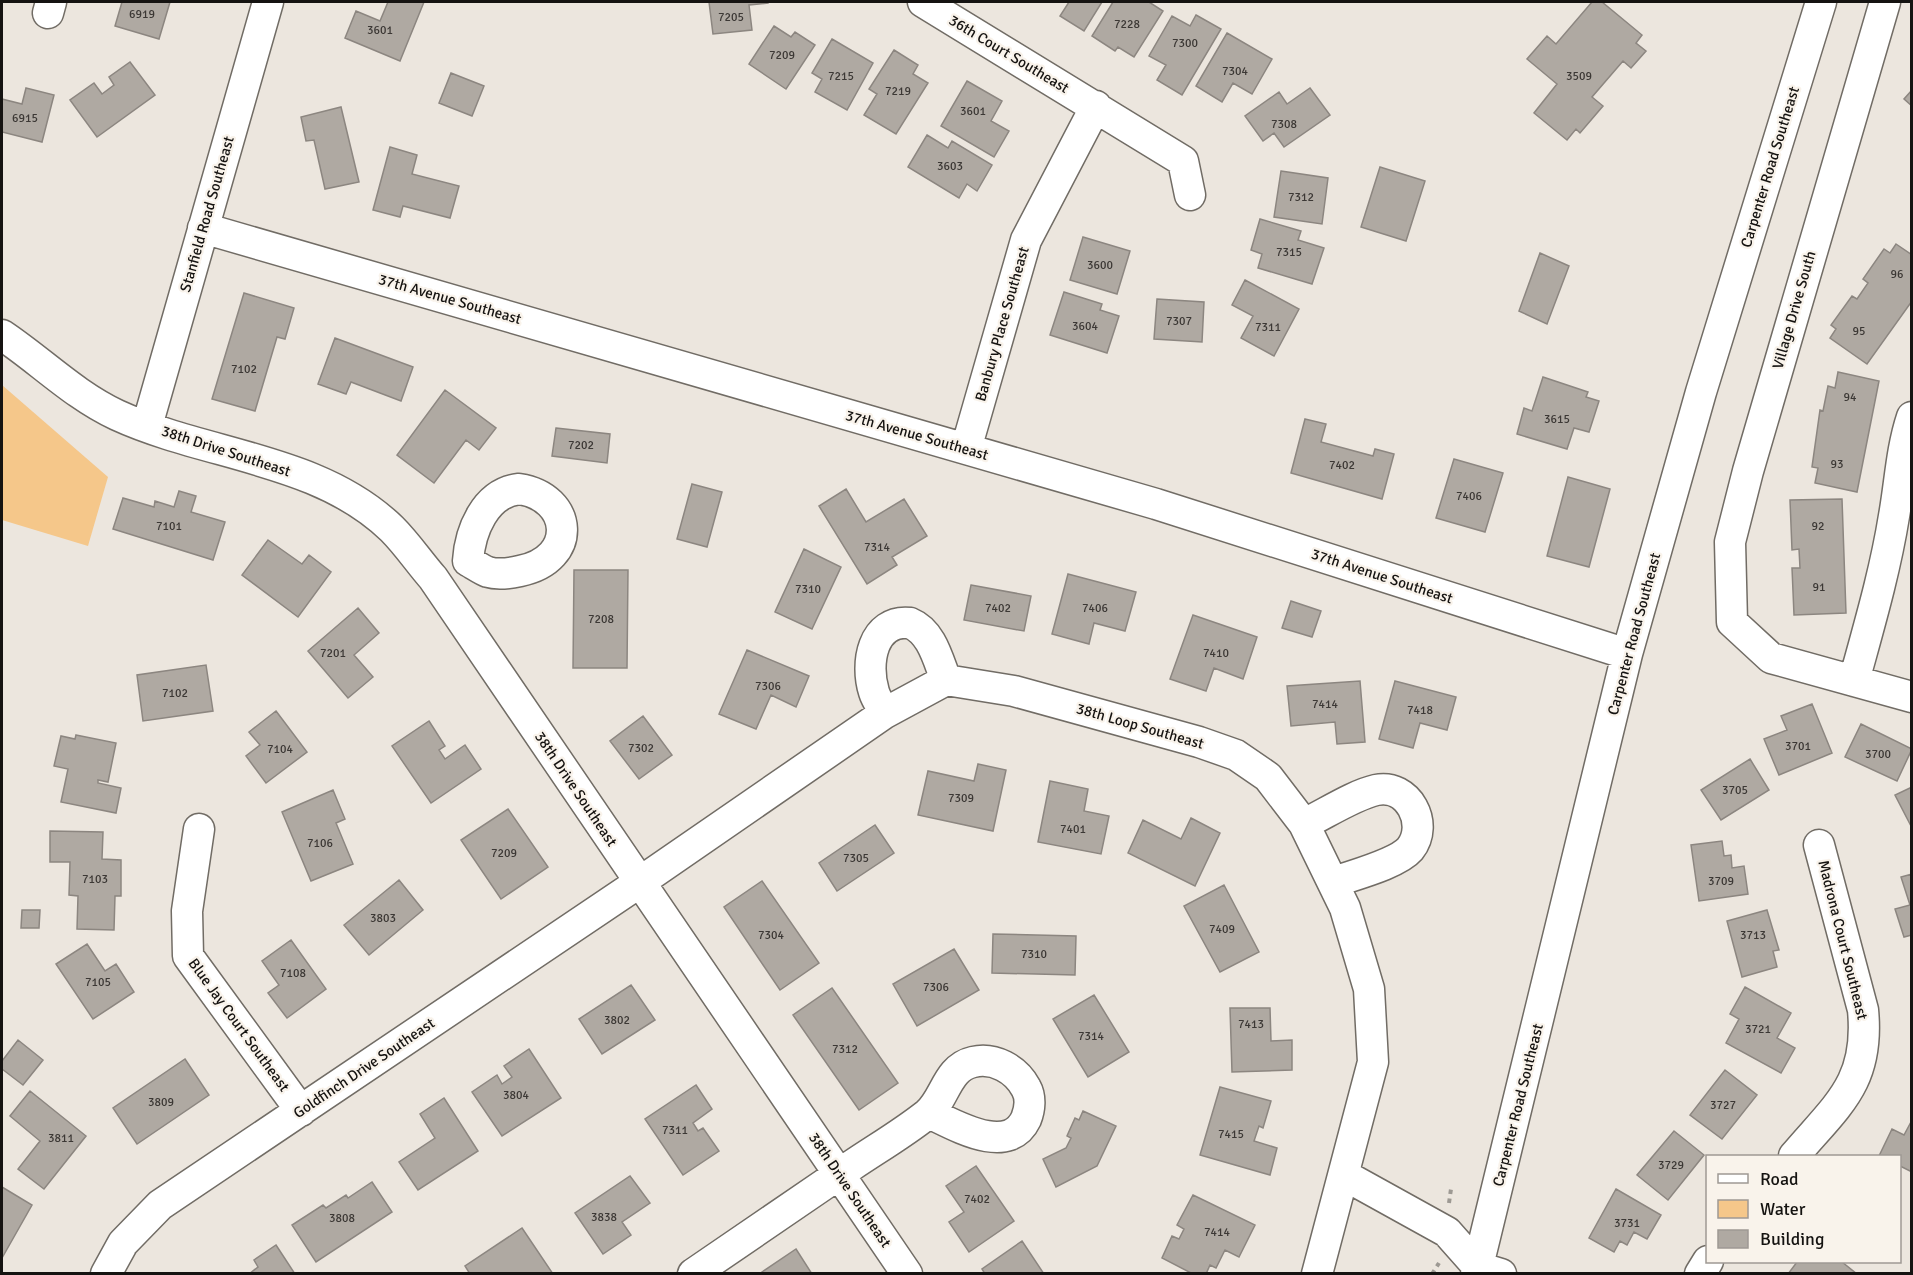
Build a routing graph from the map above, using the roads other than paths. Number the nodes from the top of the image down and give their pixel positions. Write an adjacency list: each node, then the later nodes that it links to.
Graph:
1 (268, 2): 7 (street, Stanfield Road Southeast)
2 (923, 2): 5 (street, 36th Court Southeast)
3 (1821, 2): 14 (street, Carpenter Road Southeast)
4 (1885, 2): 16 (street, Village Drive South)
5 (1096, 106): 6 (street, 36th Court Southeast); 11 (street, Banbury Place Southeast)
6 (1190, 195)
7 (203, 228): 10 (street, Stanfield Road Southeast); 11 (street, 37th Avenue Southeast)
8 (2, 335): 10 (street, 38th Drive Southeast)
9 (1911, 417): 16 (street)
10 (147, 426): 13 (street, 38th Drive Southeast)
11 (966, 449): 14 (street, 37th Avenue Southeast)
12 (468, 561): 13 (street)
13 (433, 578): 22 (street, 38th Drive Southeast)
14 (1628, 654): 29 (street, Carpenter Road Southeast)
15 (946, 680): 18 (street); 18 (street); 19 (street, 38th Loop Southeast)
16 (1854, 681): 17 (street)
17 (1911, 697)
18 (885, 713): 22 (street)
19 (1304, 824): 23 (street, 38th Loop Southeast); 23 (street)
20 (199, 828): 24 (street, Blue Jay Court Southeast)
21 (1819, 845): 26 (street, Madrona Court Southeast)
22 (640, 882): 24 (street, Goldfinch Drive Southeast); 27 (street, 38th Drive Southeast)
23 (1334, 882): 28 (street, 38th Loop Southeast)
24 (301, 1111): 30 (street, Goldfinch Drive Southeast)
25 (929, 1113): 27 (street)
26 (1795, 1155)
27 (839, 1174): 31 (street); 32 (street, 38th Drive Southeast)
28 (1344, 1176): 29 (street); 33 (street)
29 (1481, 1272)
30 (106, 1274)
31 (693, 1274)
32 (907, 1274)
33 (1317, 1274)

